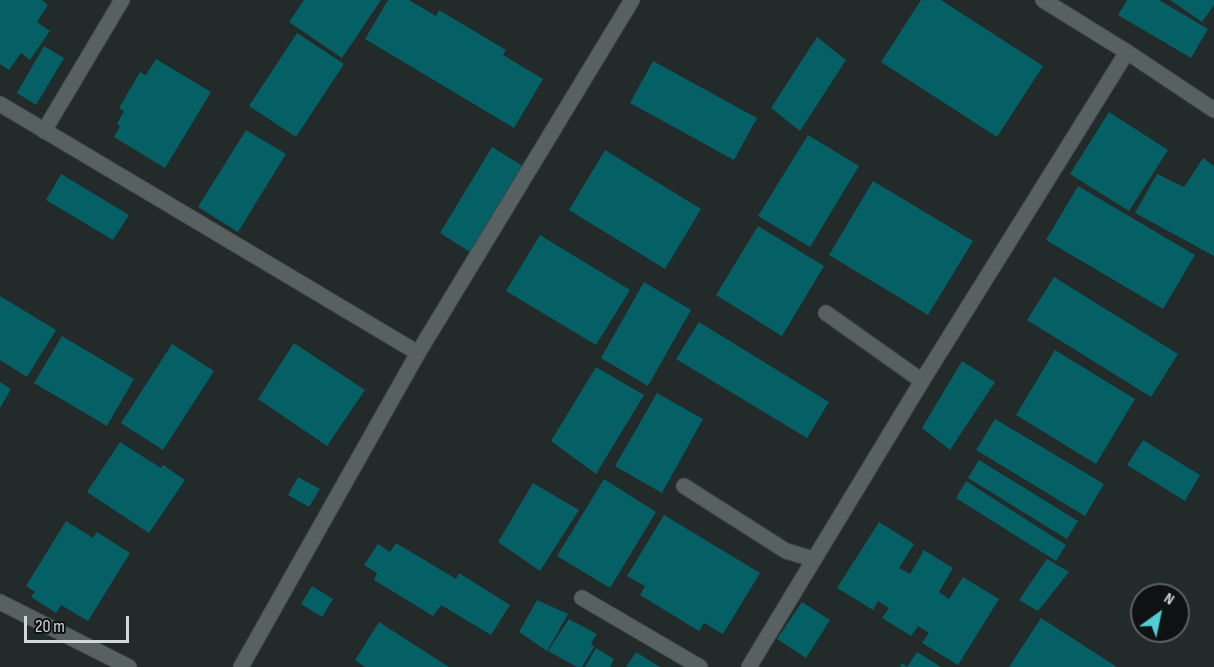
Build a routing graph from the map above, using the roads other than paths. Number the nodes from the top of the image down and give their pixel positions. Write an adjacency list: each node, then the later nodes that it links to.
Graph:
1 (122, 0): 7 (street)
2 (632, 0): 9 (street)
3 (1042, 0): 4 (street)
4 (1127, 52): 6 (street); 10 (street)
5 (0, 104): 7 (street)
6 (1214, 110)
7 (44, 130): 9 (street)
8 (826, 313): 10 (street)
9 (418, 353): 16 (street)
10 (922, 381): 12 (street)
11 (684, 486): 12 (street)
12 (813, 559): 18 (street)
13 (582, 598): 17 (street)
14 (0, 602): 15 (street)
15 (129, 667)
16 (240, 667)
17 (700, 667)
18 (748, 667)

